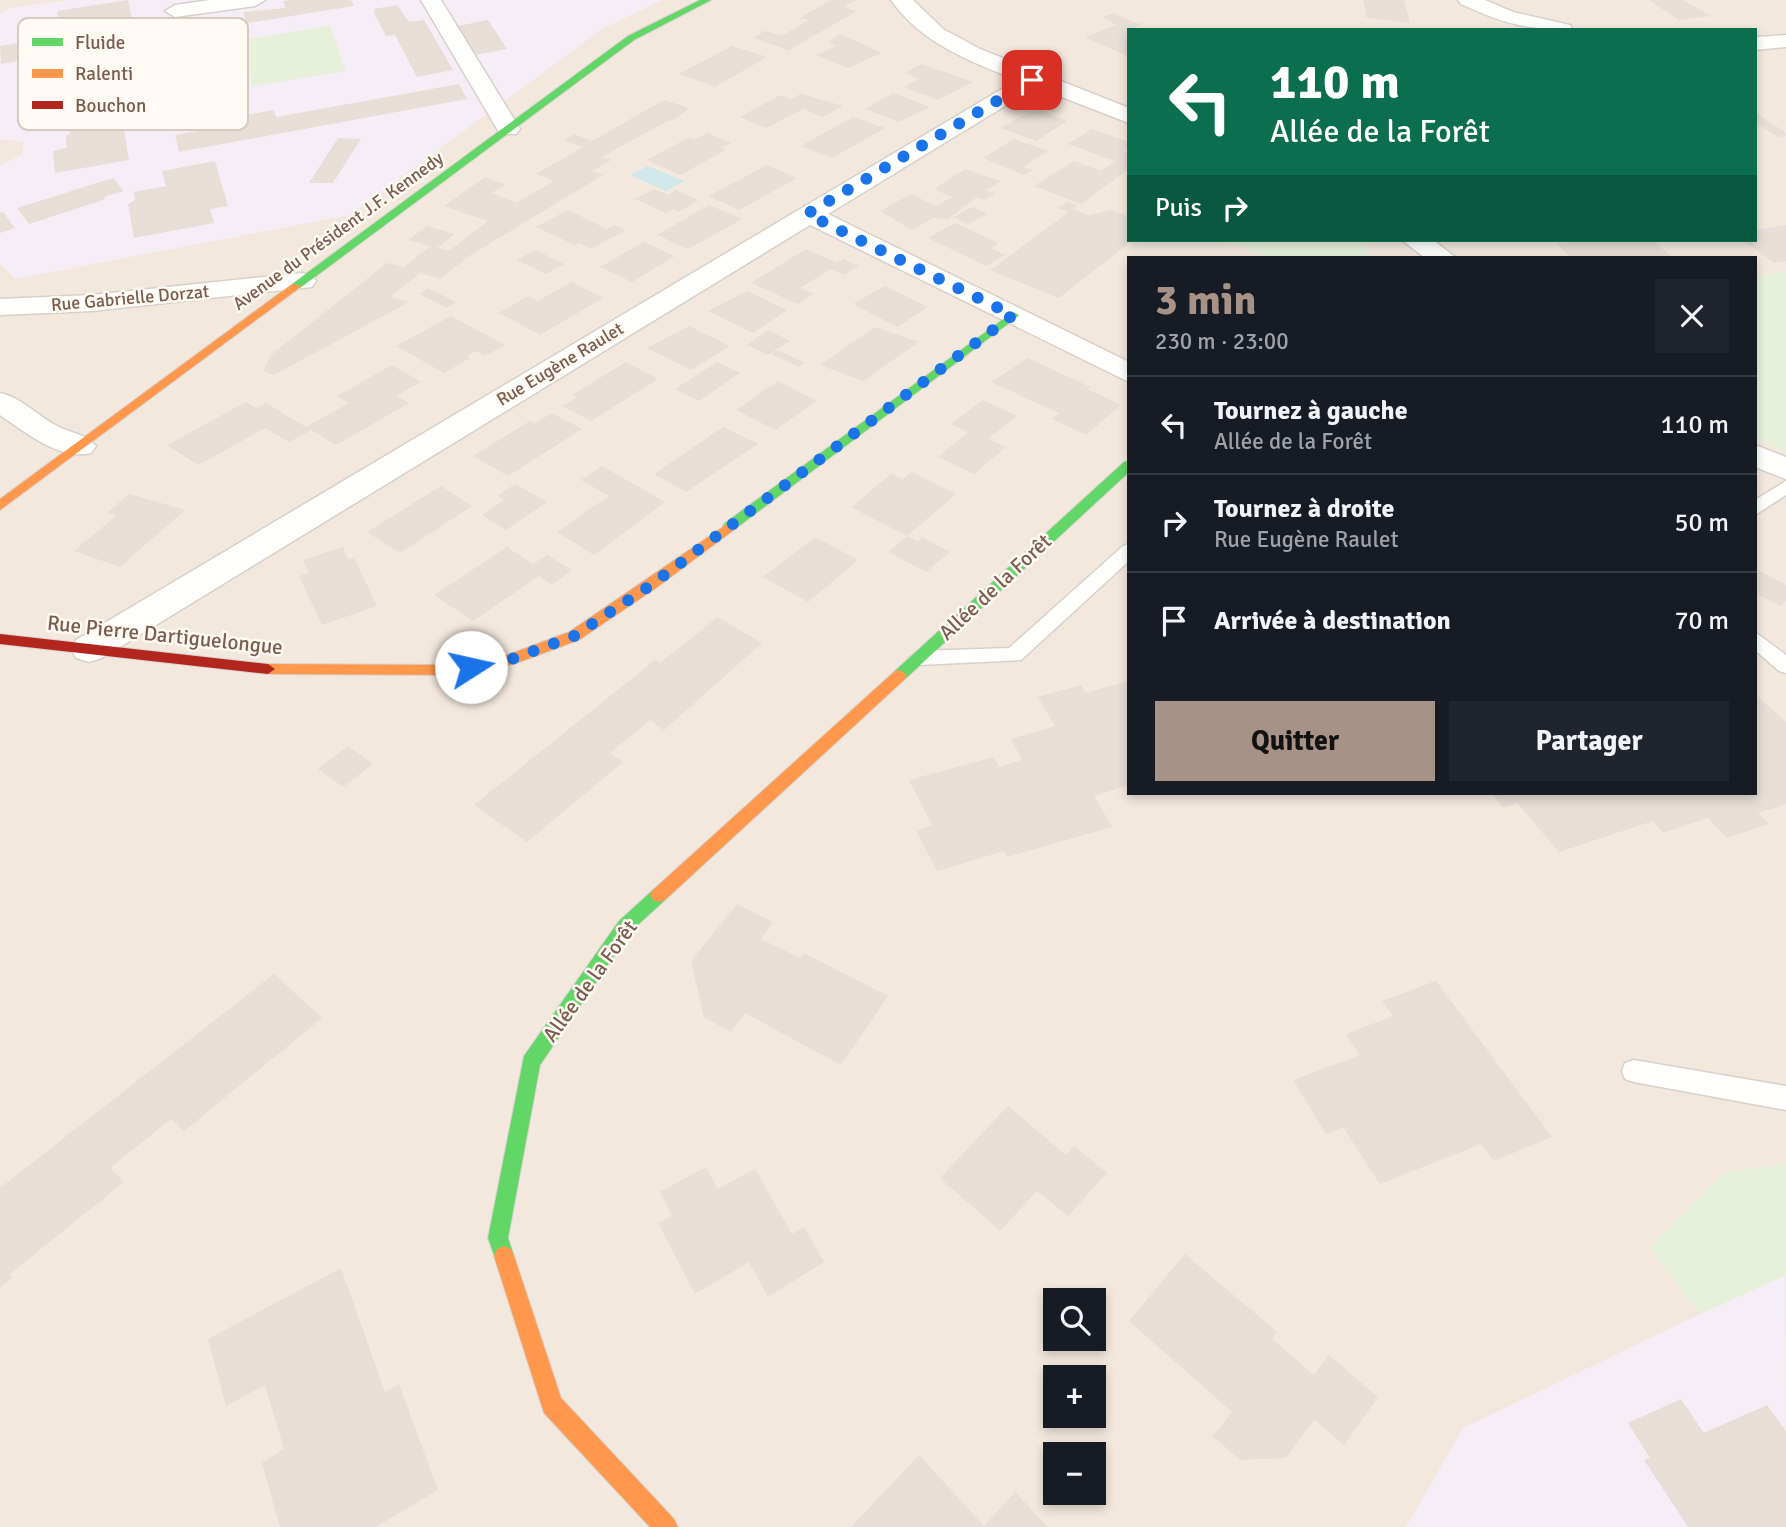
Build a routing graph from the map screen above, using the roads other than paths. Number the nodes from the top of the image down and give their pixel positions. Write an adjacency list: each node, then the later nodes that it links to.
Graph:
1 (255, 0): 7 (street)
2 (431, 0): 15 (street)
3 (708, 0): 15 (street, Avenue du Président J.F. Kennedy)
4 (901, 0): 13 (street)
5 (1468, 0): 8 (street)
6 (1540, 0): 8 (street)
7 (175, 11)
8 (1506, 17): 9 (street); 10 (street)
9 (1481, 28)
10 (1553, 28)
11 (1786, 41): 12 (street)
12 (1757, 44)
13 (1032, 80): 14 (street); 16 (street, Rue Eugène Raulet)
14 (1124, 111)
15 (508, 129): 19 (street, Avenue du Président J.F. Kennedy)
16 (807, 214): 21 (street); 34 (street, Rue Eugène Raulet)
17 (1418, 242): 18 (street)
18 (1440, 256)
19 (302, 281): 20 (street, Rue Gabrielle Dorzat); 24 (street, Avenue du Président J.F. Kennedy)
20 (6, 310)
21 (1013, 315): 22 (street); 34 (street, Rue Pierre Dartiguelongue)
22 (1127, 372)
23 (0, 402): 24 (street)
24 (80, 446): 29 (street, Avenue du Président J.F. Kennedy)
25 (1757, 456): 27 (street)
26 (1127, 467): 35 (street, Allée de la Forêt)
27 (1786, 469)
28 (1786, 487): 30 (lane)
29 (0, 506)
30 (1757, 508)
31 (1127, 552): 35 (lane)
32 (0, 639): 34 (street, Rue Pierre Dartiguelongue)
33 (1757, 641): 36 (lane)
34 (89, 649)
35 (919, 657): 39 (street, Allée de la Forêt)
36 (1786, 666)
37 (1634, 1071): 38 (lane)
38 (1786, 1098)
39 (666, 1527)

